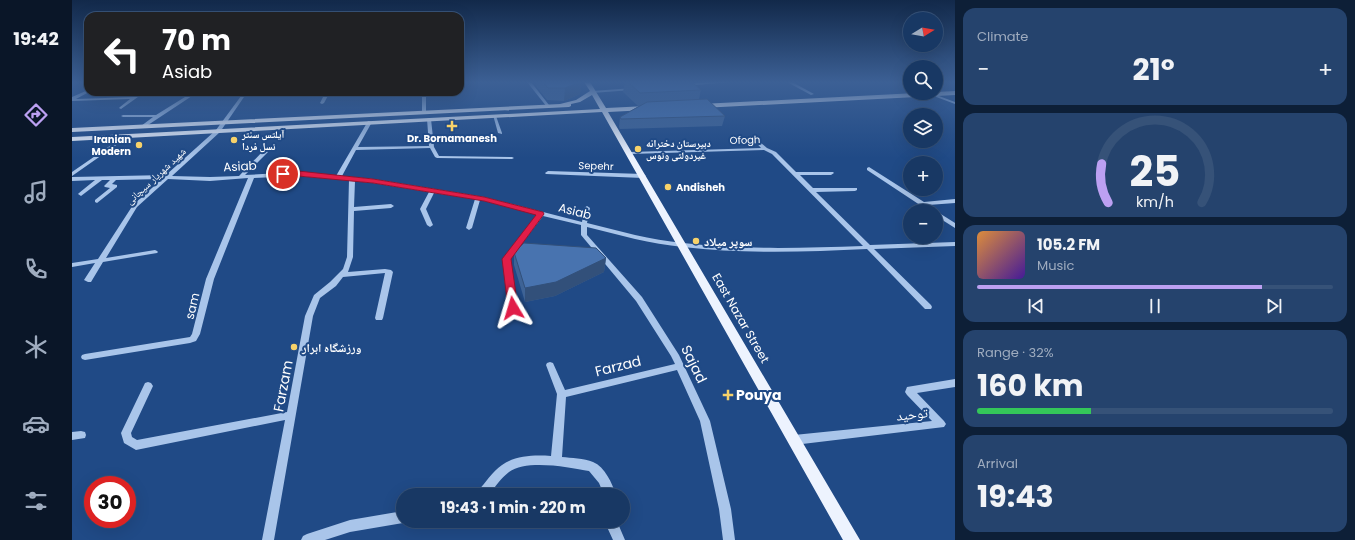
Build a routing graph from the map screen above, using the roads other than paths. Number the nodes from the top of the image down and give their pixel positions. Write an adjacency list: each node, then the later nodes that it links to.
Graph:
1 (171, 107): 11 (street)
2 (235, 107): 14 (street, شهید شهریار سیچانی)
3 (424, 107): 9 (street)
4 (523, 107): 9 (main road)
5 (601, 107): 8 (main road, East Nazar Street)
6 (635, 107): 8 (main road)
7 (649, 107): 16 (main road)
8 (603, 111): 12 (main road); 16 (main road, East Nazar Street)
9 (424, 112): 14 (main road)
10 (123, 116): 11 (street)
11 (157, 116): 17 (street)
12 (494, 116): 13 (main road); 20 (street)
13 (429, 119): 15 (main road); 24 (street)
14 (224, 122): 17 (main road); 19 (street, شهید شهریار سیچانی)
15 (370, 122): 19 (main road); 25 (street)
16 (619, 122): 29 (main road, East Nazar Street)
17 (143, 126): 18 (main road)
18 (72, 130)
19 (218, 130): 21 (main road); 37 (street, شهید شهریار سیچانی)
20 (500, 133)
21 (114, 137): 22 (main road); 35 (street)
22 (72, 139)
23 (755, 139): 26 (street)
24 (432, 147): 25 (street); 30 (street)
25 (354, 149): 44 (street)
26 (766, 149): 29 (street, Ofogh); 36 (street, Ofogh)
27 (266, 151): 40 (street)
28 (486, 151): 30 (street)
29 (630, 153): 39 (main road, East Nazar Street)
30 (487, 158): 31 (street)
31 (512, 158)
32 (869, 169): 53 (street)
33 (548, 173): 39 (street, Sepehr)
34 (831, 173): 36 (street)
35 (72, 174)
36 (795, 174): 47 (street, Ofogh)
37 (169, 176): 40 (street, Asiab); 41 (street); 43 (street); 67 (street, شهید شهریار سیچانی)
38 (252, 176): 40 (street, Asiab); 44 (street, Asiab); 74 (street, sam)
39 (643, 176): 64 (main road, East Nazar Street)
40 (241, 177)
41 (72, 178): 42 (street)
42 (101, 178): 43 (street); 49 (street)
43 (115, 178): 51 (street)
44 (338, 178): 45 (street, Asiab)
45 (352, 179): 48 (street, Asiab); 56 (street, Farzam)
46 (855, 189): 47 (street)
47 (812, 190): 65 (street, Ofogh)
48 (432, 191): 50 (street, Asiab); 59 (street)
49 (81, 194)
50 (478, 198): 57 (street, Asiab); 62 (street)
51 (97, 201)
52 (955, 202): 53 (street)
53 (922, 204)
54 (391, 206): 56 (street)
55 (587, 208): 60 (street)
56 (351, 209): 69 (street, Farzam)
57 (541, 214): 60 (street, Asiab); 72 (street)
58 (943, 218): 61 (street)
59 (430, 225)
60 (584, 225): 64 (street, Asiab); 76 (street, Sajad)
61 (955, 226)
62 (469, 228)
63 (955, 244): 65 (street, Asiab)
64 (682, 245): 65 (street, Asiab); 81 (main road, East Nazar Street)
65 (870, 247): 71 (street, Ofogh)
66 (155, 252): 67 (street)
67 (101, 260): 68 (street); 70 (street, شهید شهریار سیچانی)
68 (72, 265)
69 (342, 275): 73 (street); 80 (street, Farzam)
70 (88, 280)
71 (928, 307)
72 (513, 308)
73 (379, 318)
74 (85, 356)
75 (550, 364): 79 (street)
76 (680, 366): 79 (street, Farzad); 90 (street, Sajad)
77 (955, 383): 81 (street, توحید)
78 (148, 386): 80 (street)
79 (562, 394): 82 (street)
80 (291, 415): 87 (street, Farzam)
81 (794, 440): 91 (main road, East Nazar Street)
82 (556, 461): 83 (street); 84 (street)
83 (488, 488)
84 (608, 488)
85 (396, 518): 88 (street)
86 (613, 528): 89 (street)
87 (268, 540)
88 (307, 540)
89 (619, 540)
90 (729, 540)
91 (852, 540)

